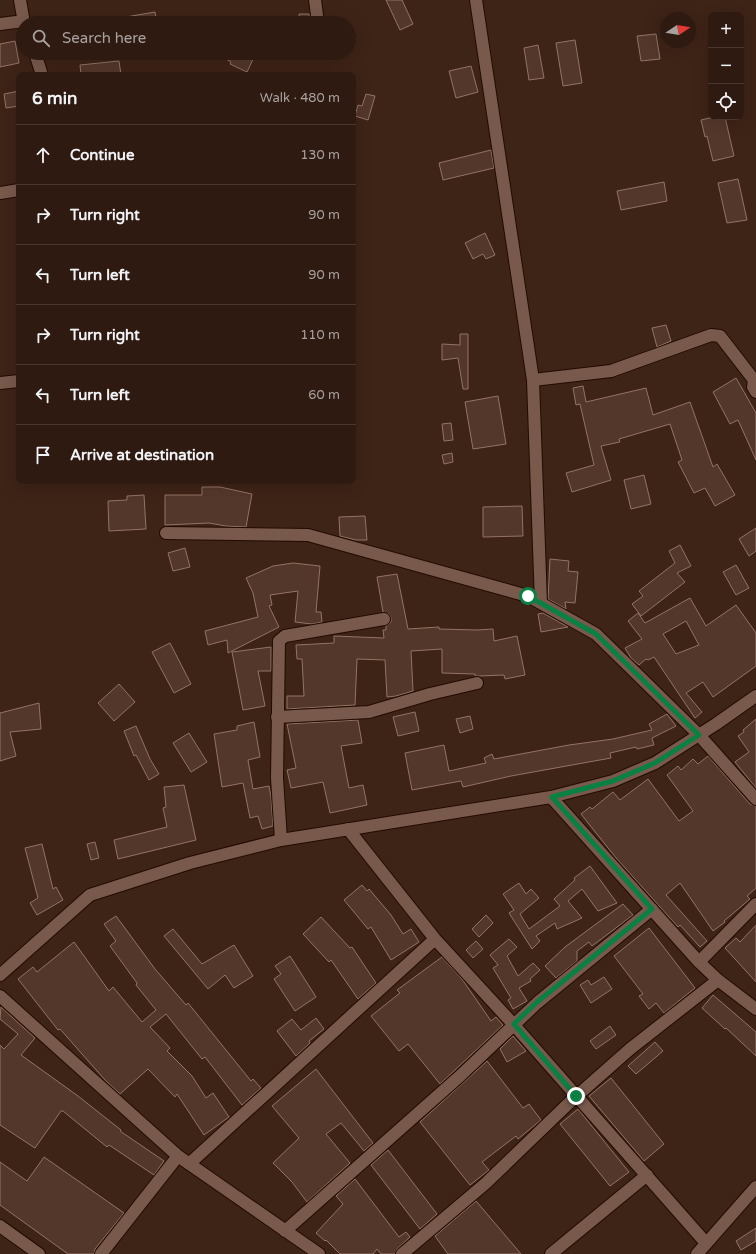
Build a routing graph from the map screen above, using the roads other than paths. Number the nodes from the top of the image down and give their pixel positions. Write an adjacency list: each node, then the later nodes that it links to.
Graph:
1 (20, 0): 4 (street)
2 (314, 0): 5 (street)
3 (476, 0): 12 (street)
4 (23, 16)
5 (317, 16)
6 (16, 23): 7 (street)
7 (0, 24)
8 (37, 60): 9 (street)
9 (41, 72)
10 (16, 190): 11 (street)
11 (0, 193)
12 (534, 380): 13 (street); 18 (street)
13 (755, 380): 16 (street)
14 (16, 381): 15 (street)
15 (0, 383)
16 (756, 392)
17 (166, 533): 18 (street)
18 (541, 603): 23 (street)
19 (384, 619): 22 (street)
20 (477, 683): 22 (street)
21 (755, 699): 23 (street)
22 (277, 716): 27 (street)
23 (699, 735): 24 (street); 25 (street)
24 (552, 797): 26 (street); 29 (street)
25 (756, 799)
26 (348, 829): 27 (street); 30 (street)
27 (281, 840): 32 (street)
28 (756, 904): 31 (street)
29 (652, 909): 31 (street); 36 (street)
30 (435, 939): 36 (street); 39 (street)
31 (699, 962): 33 (street)
32 (0, 976)
33 (718, 980): 35 (street); 37 (street)
34 (0, 996): 38 (street)
35 (756, 1009)
36 (514, 1024): 37 (street); 43 (street)
37 (576, 1096): 40 (street); 48 (street)
38 (178, 1156): 39 (street); 46 (street)
39 (189, 1164): 43 (street)
40 (647, 1175): 44 (street); 49 (street)
41 (756, 1187): 44 (street)
42 (0, 1226): 45 (street)
43 (285, 1231): 47 (street)
44 (706, 1243): 50 (street)
45 (39, 1254)
46 (101, 1254)
47 (319, 1254)
48 (402, 1254)
49 (551, 1254)
50 (696, 1254)

